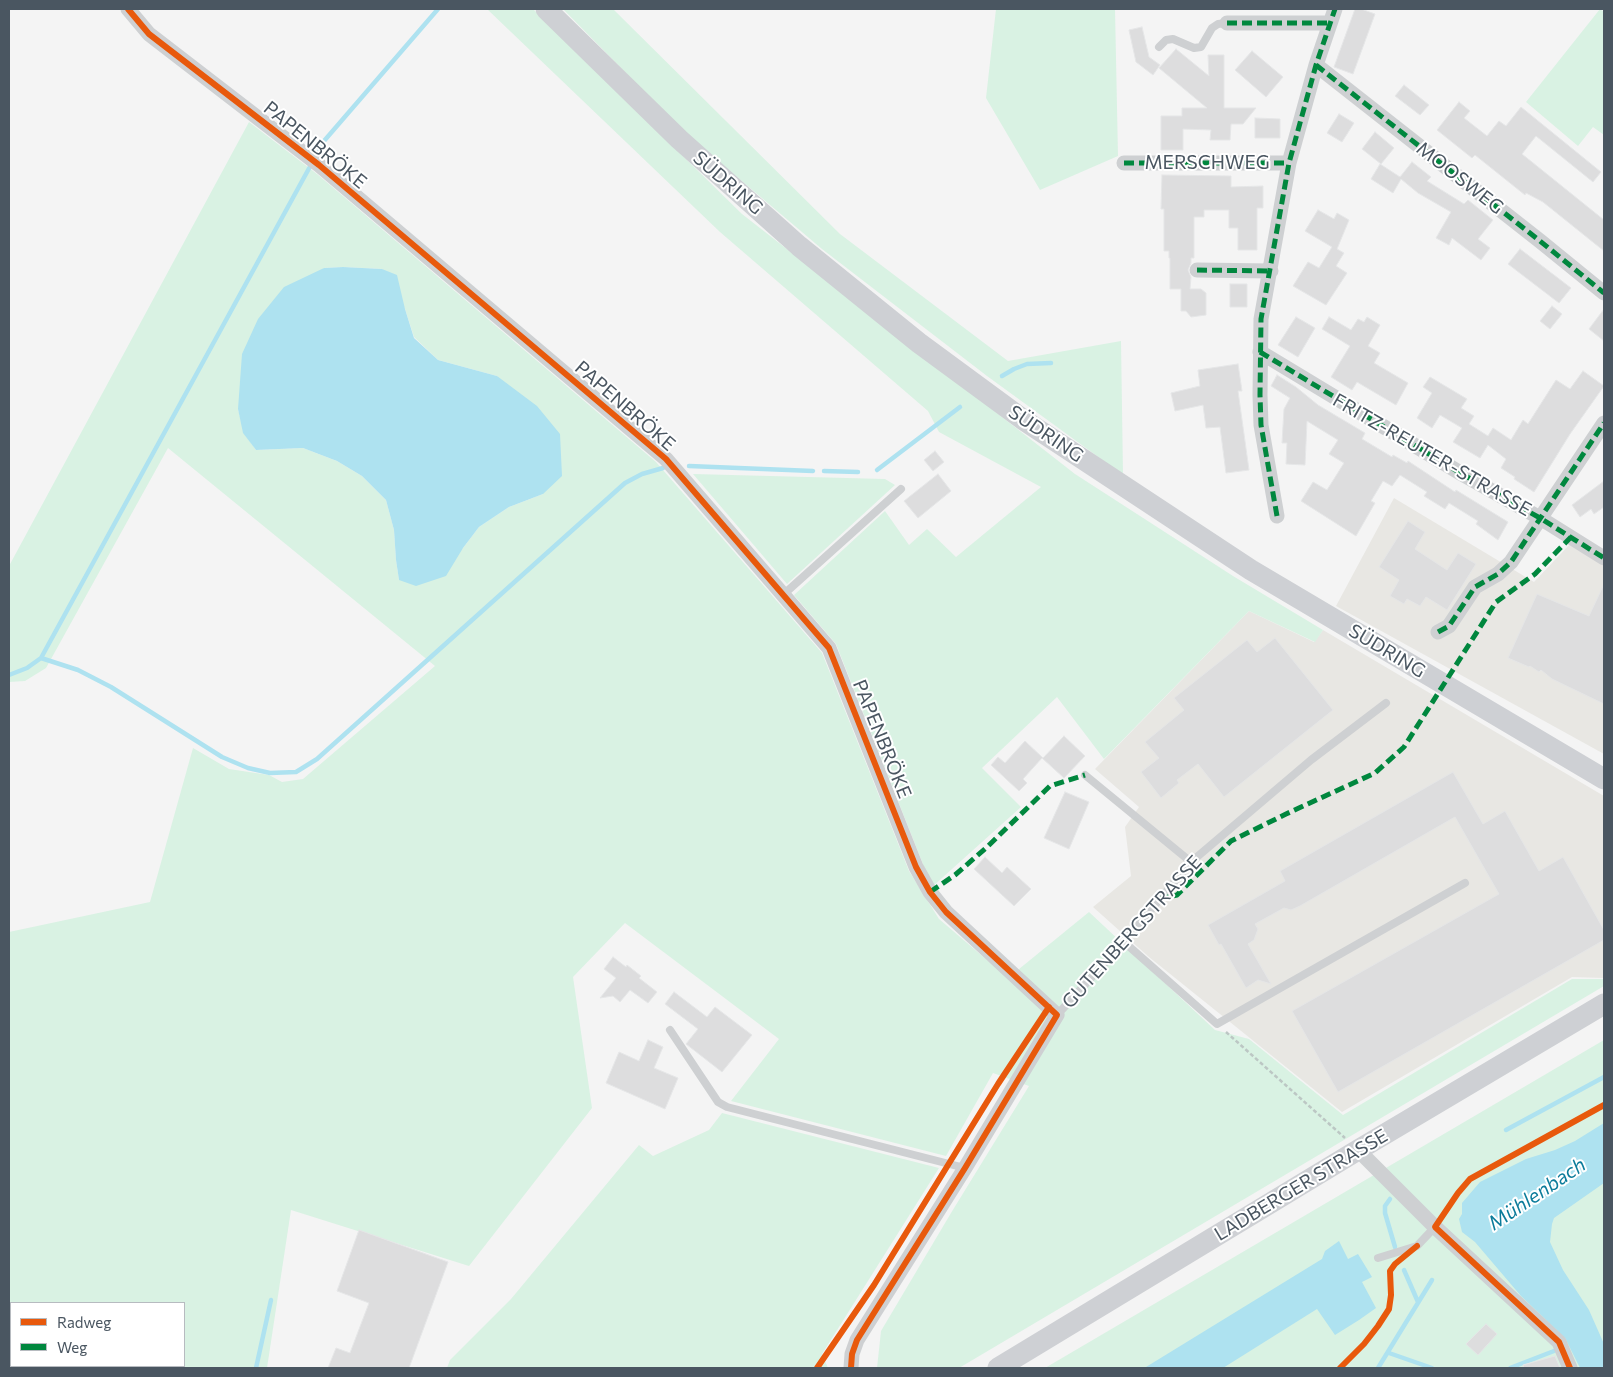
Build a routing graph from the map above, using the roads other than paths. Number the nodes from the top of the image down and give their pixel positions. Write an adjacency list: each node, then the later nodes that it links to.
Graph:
1 (128, 9): 18 (street, PAPENBRÖKE)
2 (546, 9): 22 (main road, SÜDRING)
3 (1332, 16): 4 (street, MERSCHWEG); 6 (street, MERSCHWEG)
4 (1227, 23): 5 (lane)
5 (1159, 47)
6 (1316, 65): 8 (street, MERSCHWEG); 11 (street, MOOSWEG)
7 (1124, 164): 8 (street, MERSCHWEG)
8 (1290, 164): 10 (street, MERSCHWEG)
9 (1197, 270): 10 (street)
10 (1271, 271): 12 (street, MERSCHWEG)
11 (1604, 293)
12 (1260, 352): 15 (street, MERSCHWEG); 16 (street, FRITZ-REUTER-STRASSE)
13 (1604, 423): 16 (street)
14 (901, 490): 18 (lane)
15 (1277, 516)
16 (1540, 518): 17 (street, FRITZ-REUTER-STRASSE); 19 (street)
17 (1604, 558)
18 (784, 594): 27 (street, PAPENBRÖKE)
19 (1438, 632)
20 (1386, 703): 23 (lane, GUTENBERGSTRASSE)
21 (1085, 775): 23 (lane)
22 (1604, 780)
23 (1191, 862): 25 (lane, GUTENBERGSTRASSE)
24 (1465, 883): 25 (lane)
25 (1124, 942): 27 (lane, GUTENBERGSTRASSE)
26 (1604, 1004): 29 (main road, LADBERGER STRASSE)
27 (1057, 1015): 30 (street, GUTENBERGSTRASSE)
28 (670, 1030): 30 (lane)
29 (1358, 1150): 31 (street); 34 (main road, LADBERGER STRASSE)
30 (965, 1168): 33 (street, GUTENBERGSTRASSE)
31 (1434, 1227): 32 (lane); 35 (street)
32 (1378, 1258)
33 (850, 1368)
34 (998, 1368)
35 (1570, 1368)

